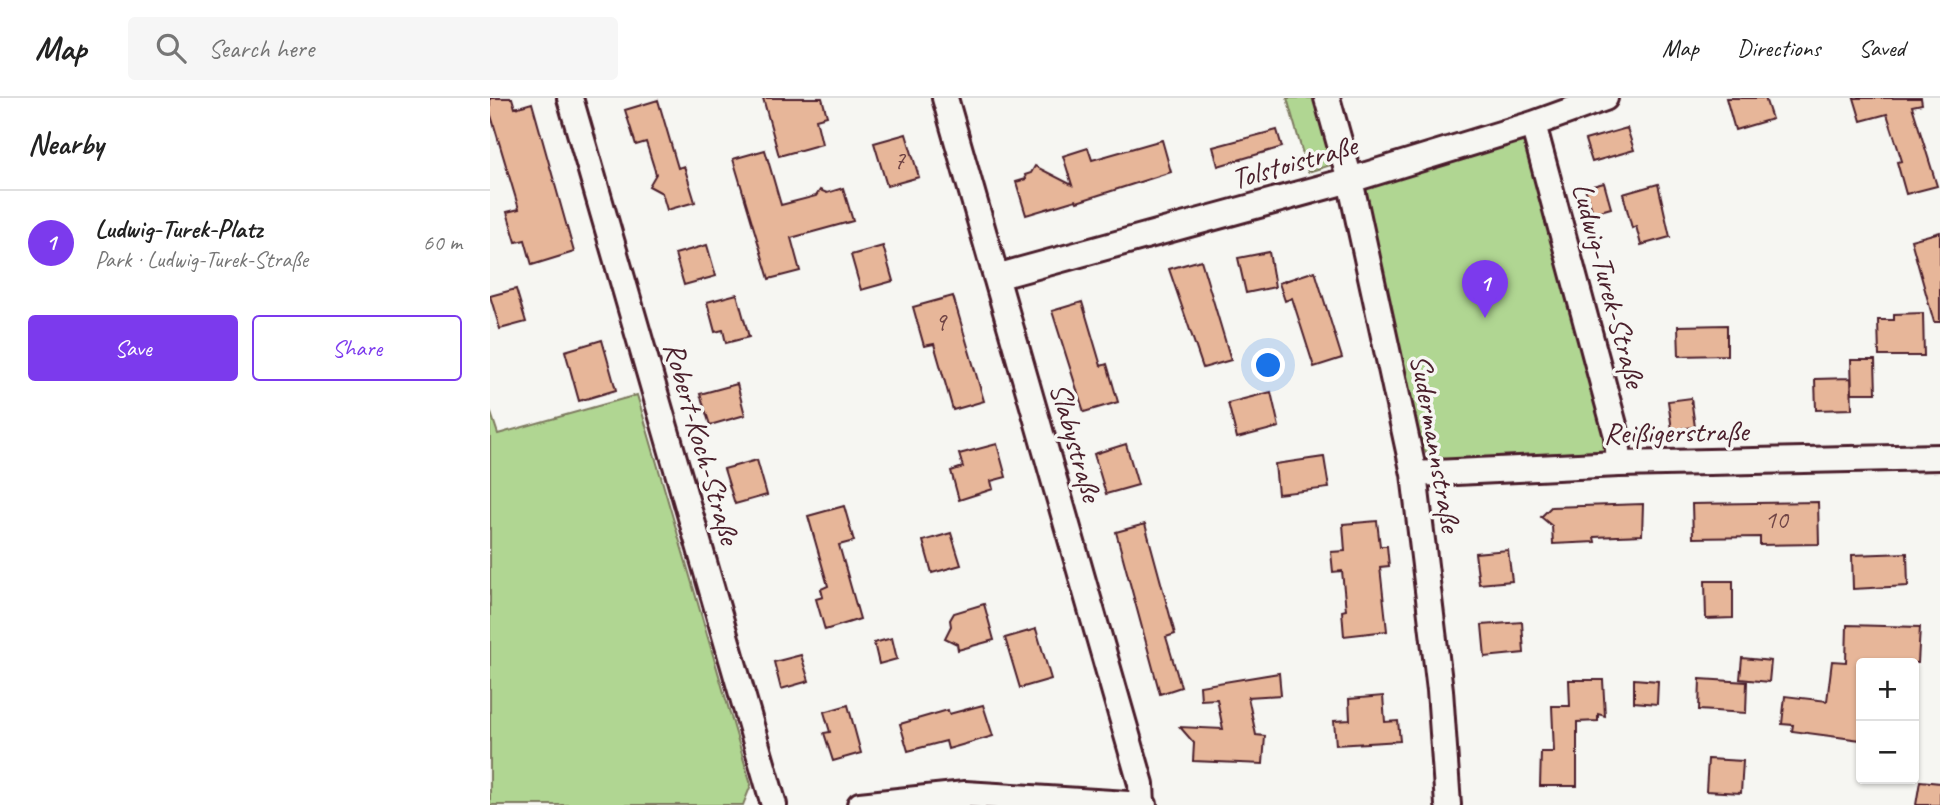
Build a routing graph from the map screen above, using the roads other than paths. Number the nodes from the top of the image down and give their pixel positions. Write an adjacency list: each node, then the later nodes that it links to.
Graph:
1 (570, 98): 12 (street, Robert-Koch-Straße)
2 (945, 98): 7 (street, Slabystraße)
3 (1327, 98): 6 (street, Sudermannstraße)
4 (1605, 98): 5 (street, Tolstoistraße)
5 (1533, 124): 6 (street, Tolstoistraße); 9 (street, Ludwig-Turek-Straße)
6 (1350, 180): 7 (street, Tolstoistraße); 10 (street, Sudermannstraße)
7 (996, 277): 14 (street, Slabystraße)
8 (1940, 457): 9 (street, Reißigerstraße)
9 (1619, 464): 10 (street, Reißigerstraße)
10 (1414, 474): 15 (street, Sudermannstraße)
11 (965, 799): 13 (street); 14 (street)
12 (774, 805)
13 (860, 805)
14 (1143, 805)
15 (1448, 805)

